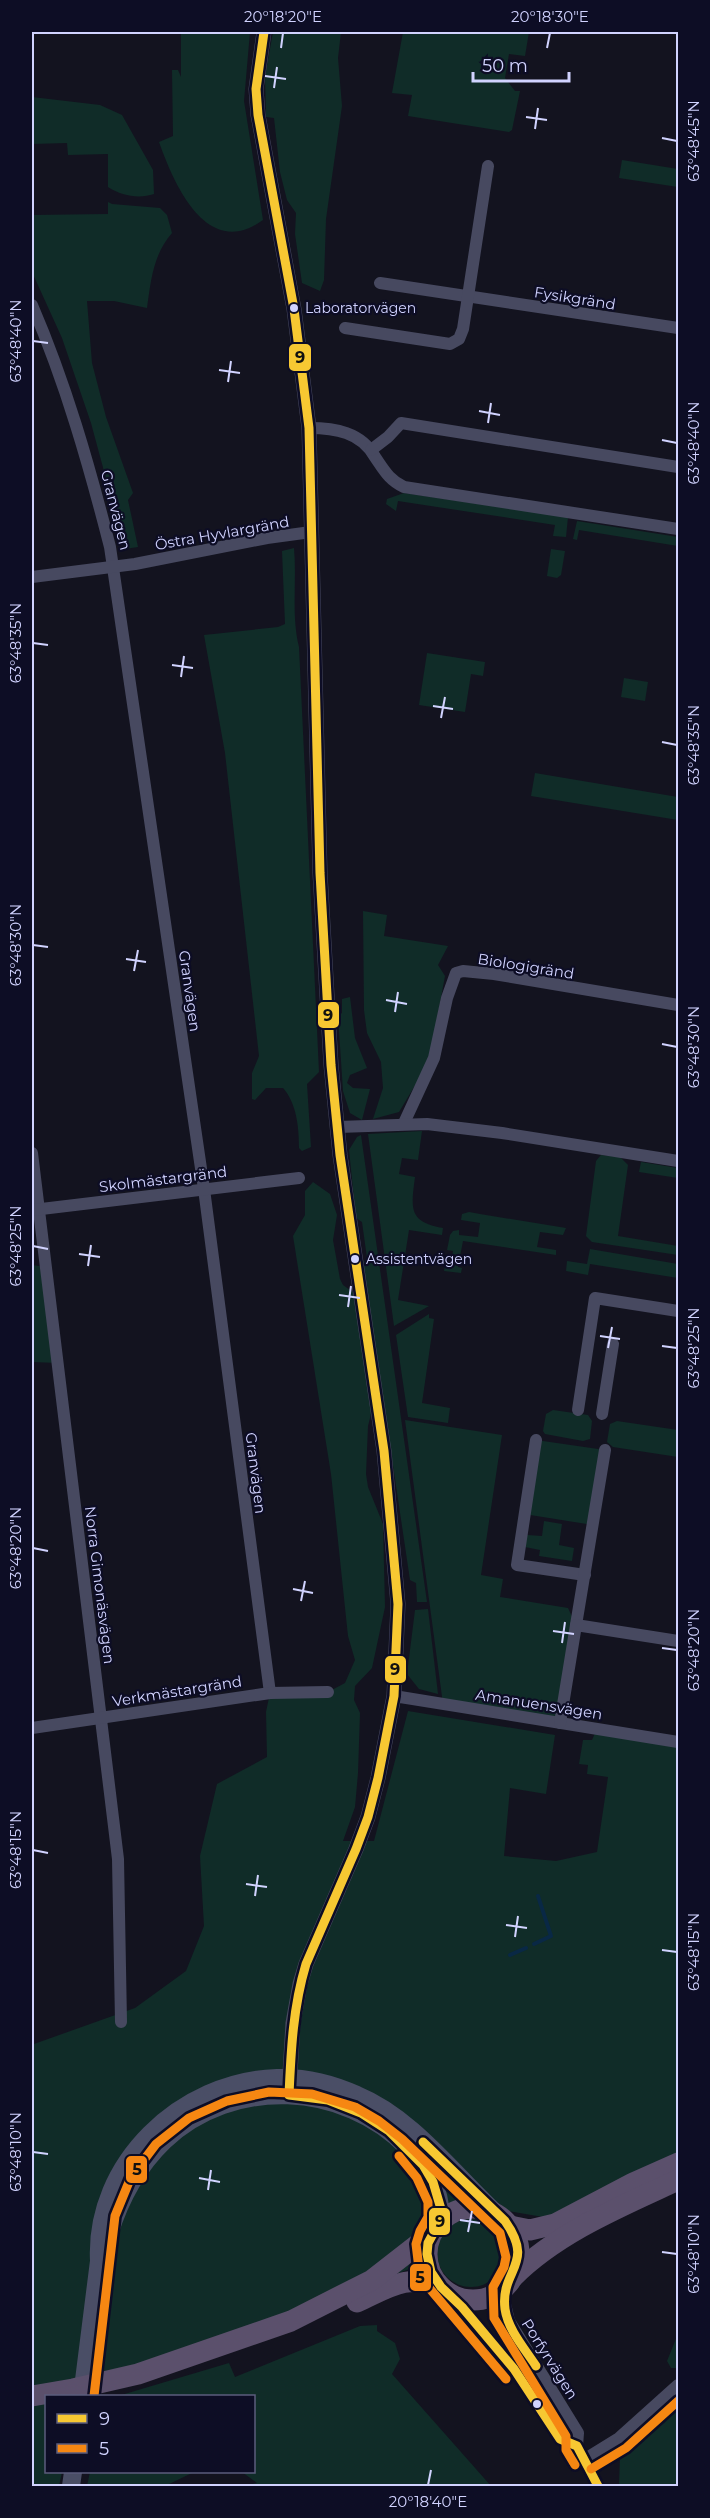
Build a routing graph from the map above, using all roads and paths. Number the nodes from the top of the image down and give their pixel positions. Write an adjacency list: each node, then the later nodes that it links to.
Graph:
1 (264, 32): 8 (street)
2 (488, 166): 4 (street)
3 (380, 283): 4 (street, Fysikgränd)
4 (468, 297): 6 (street); 7 (street, Fysikgränd)
5 (32, 306): 13 (street, Granvägen)
6 (345, 328)
7 (678, 328)
8 (309, 428): 9 (street); 12 (street)
9 (371, 450): 10 (street); 11 (street)
10 (678, 467)
11 (678, 530)
12 (311, 532): 13 (street, Östra Hyvlargränd); 17 (street)
13 (113, 567): 14 (street, Östra Hyvlargränd); 21 (street, Granvägen)
14 (32, 578)
15 (678, 1005): 16 (street, Biologigränd)
16 (404, 1123): 17 (street); 19 (street)
17 (338, 1127): 34 (street)
18 (32, 1153): 22 (street, Norra Gimonäsvägen)
19 (678, 1161)
20 (298, 1178): 21 (street, Skolmästargränd)
21 (204, 1189): 22 (street, Skolmästargränd); 33 (street, Granvägen)
22 (35, 1209): 35 (street, Norra Gimonäsvägen)
23 (678, 1311): 25 (street)
24 (613, 1344): 26 (street)
25 (578, 1410)
26 (602, 1414)
27 (536, 1440): 29 (street)
28 (605, 1450): 29 (street)
29 (585, 1575): 30 (street)
30 (576, 1626): 31 (street); 36 (street)
31 (678, 1641)
32 (328, 1692): 33 (street, Verkmästargränd)
33 (270, 1693): 35 (street, Verkmästargränd)
34 (394, 1696): 36 (street, Amanuensvägen); 40 (street)
35 (102, 1718): 37 (street, Verkmästargränd); 39 (street, Norra Gimonäsvägen)
36 (560, 1723): 38 (street, Amanuensvägen)
37 (32, 1728)
38 (678, 1742)
39 (121, 2022)
40 (289, 2087): 43 (main road); 44 (main road); 49 (main road)
41 (678, 2163): 43 (highway)
42 (678, 2180): 45 (highway)
43 (504, 2221): 44 (highway); 45 (highway)
44 (436, 2228): 46 (highway); 47 (highway)
45 (509, 2281): 46 (highway); 52 (street, Porfyrvägen)
46 (445, 2290): 47 (highway); 52 (street, Porfyrvägen)
47 (286, 2326): 50 (highway); 51 (highway)
48 (678, 2385): 53 (street)
49 (82, 2395)
50 (102, 2395)
51 (32, 2396)
52 (577, 2446): 53 (street, Porfyrvägen)
53 (585, 2458): 54 (street, Porfyrvägen)
54 (598, 2487)

